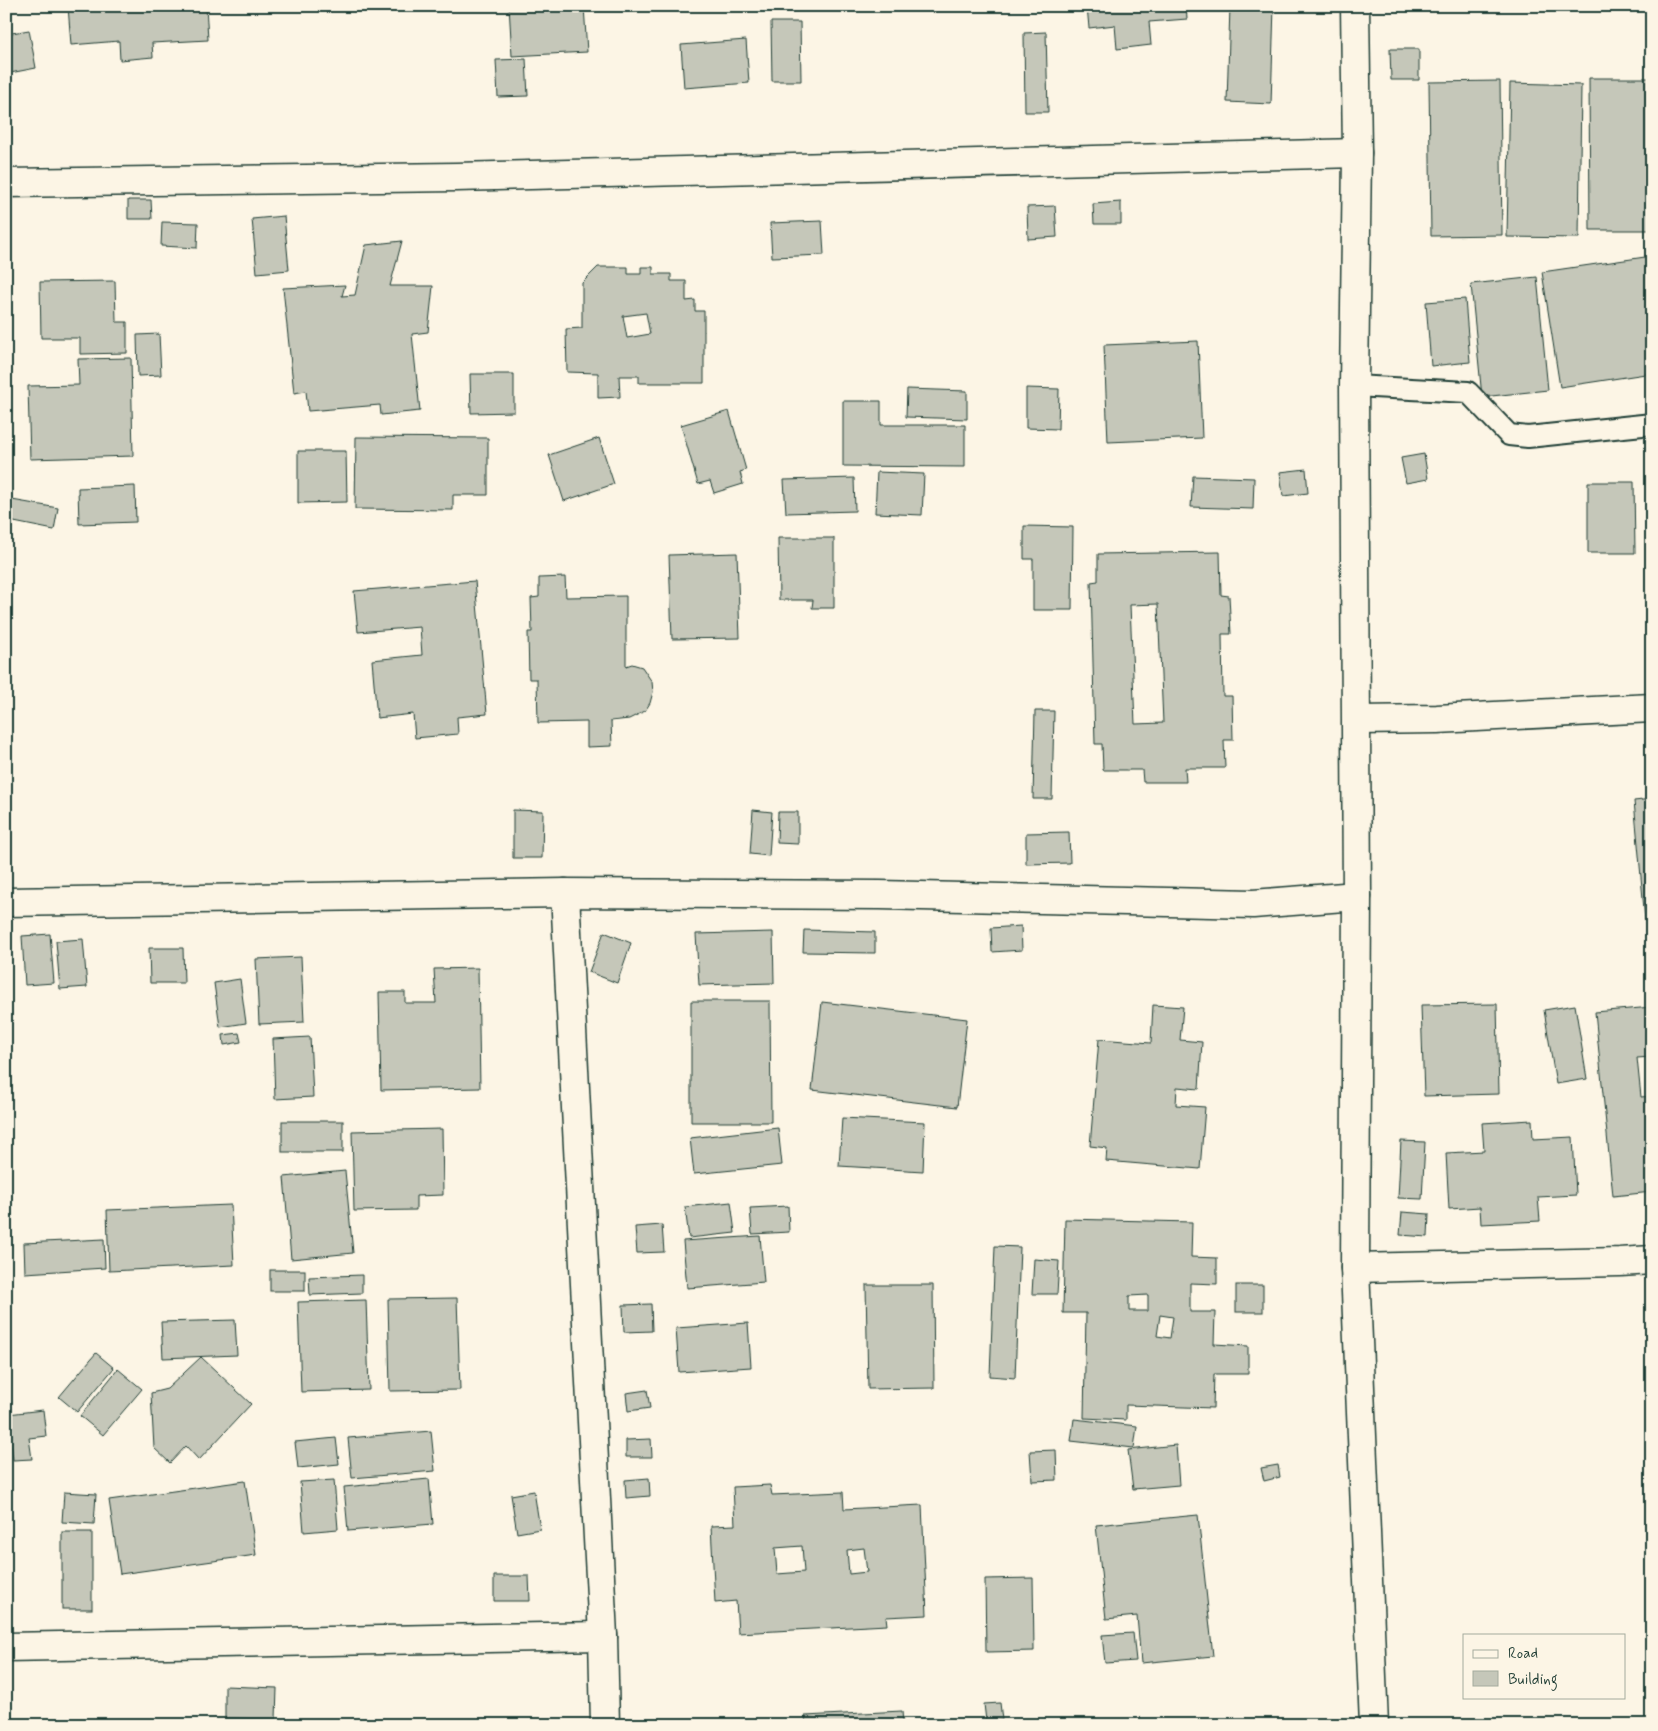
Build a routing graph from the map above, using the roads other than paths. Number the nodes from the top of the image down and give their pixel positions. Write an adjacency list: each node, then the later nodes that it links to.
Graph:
1 (1356, 6): 2 (street)
2 (1357, 153): 3 (street); 4 (street)
3 (6, 183)
4 (1354, 386): 5 (lane); 7 (street)
5 (1652, 424)
6 (1652, 708): 7 (street)
7 (1357, 720): 9 (street)
8 (565, 893): 9 (street); 10 (street); 13 (street)
9 (1357, 896): 12 (street)
10 (6, 902)
11 (1652, 1260): 12 (street)
12 (1355, 1268): 16 (street)
13 (603, 1636): 14 (street); 15 (street)
14 (6, 1647)
15 (605, 1725)
16 (1374, 1725)

